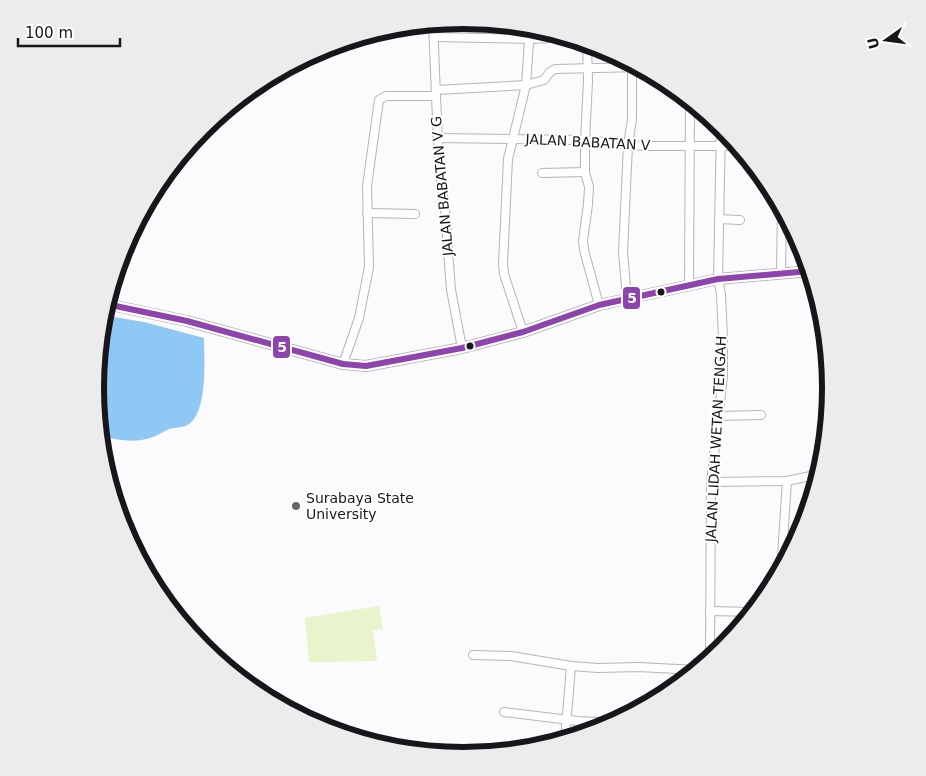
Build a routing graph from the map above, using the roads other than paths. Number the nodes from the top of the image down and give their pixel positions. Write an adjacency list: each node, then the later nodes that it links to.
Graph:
1 (434, 31): 3 (street, JALAN BABATAN V G)
2 (530, 35): 4 (street)
3 (434, 37): 4 (street); 11 (street, JALAN BABATAN V G)
4 (530, 39): 5 (street); 10 (street)
5 (545, 39)
6 (587, 51): 8 (street)
7 (623, 67): 8 (street)
8 (588, 69): 10 (street); 16 (street)
9 (634, 72): 17 (street)
10 (526, 85): 11 (street); 14 (street)
11 (436, 93): 13 (street, JALAN BABATAN V G); 23 (street)
12 (690, 110): 18 (street)
13 (437, 138): 14 (street, JALAN BABATAN V); 36 (street, JALAN BABATAN V G)
14 (512, 138): 16 (street, JALAN BABATAN V); 35 (street)
15 (721, 138): 19 (street, JALAN LIDAH WETAN TENGAH)
16 (585, 140): 17 (street, JALAN BABATAN V); 21 (street)
17 (628, 144): 18 (street, JALAN BABATAN V); 32 (street)
18 (689, 145): 19 (street, JALAN BABATAN V); 31 (street)
19 (721, 146): 20 (street, JALAN BABATAN V); 25 (street, JALAN LIDAH WETAN TENGAH)
20 (728, 146)
21 (585, 172): 22 (street); 34 (street)
22 (542, 173)
23 (367, 214): 24 (street); 37 (street)
24 (415, 214)
25 (719, 219): 26 (street); 30 (street, JALAN LIDAH WETAN TENGAH)
26 (740, 220)
27 (782, 223): 29 (street)
28 (802, 272): 29 (main road)
29 (781, 273): 30 (main road)
30 (718, 279): 31 (main road); 38 (street, JALAN LIDAH WETAN TENGAH)
31 (689, 285): 32 (main road)
32 (627, 298): 34 (main road)
33 (114, 306): 37 (main road)
34 (599, 306): 35 (main road)
35 (523, 332): 36 (main road)
36 (462, 348): 37 (main road)
37 (343, 364)
38 (718, 416): 39 (street); 42 (street, JALAN LIDAH WETAN TENGAH)
39 (761, 416)
40 (811, 476): 41 (street)
41 (787, 481): 42 (street); 43 (street)
42 (711, 482): 44 (street, JALAN LIDAH WETAN TENGAH)
43 (782, 552)
44 (710, 611): 45 (street); 46 (street, JALAN LIDAH WETAN TENGAH)
45 (744, 612)
46 (710, 649)
47 (473, 655): 48 (street)
48 (571, 666): 49 (street); 51 (street)
49 (686, 670)
50 (504, 712): 51 (street)
51 (567, 719): 52 (street); 53 (street)
52 (596, 721)
53 (566, 732)

